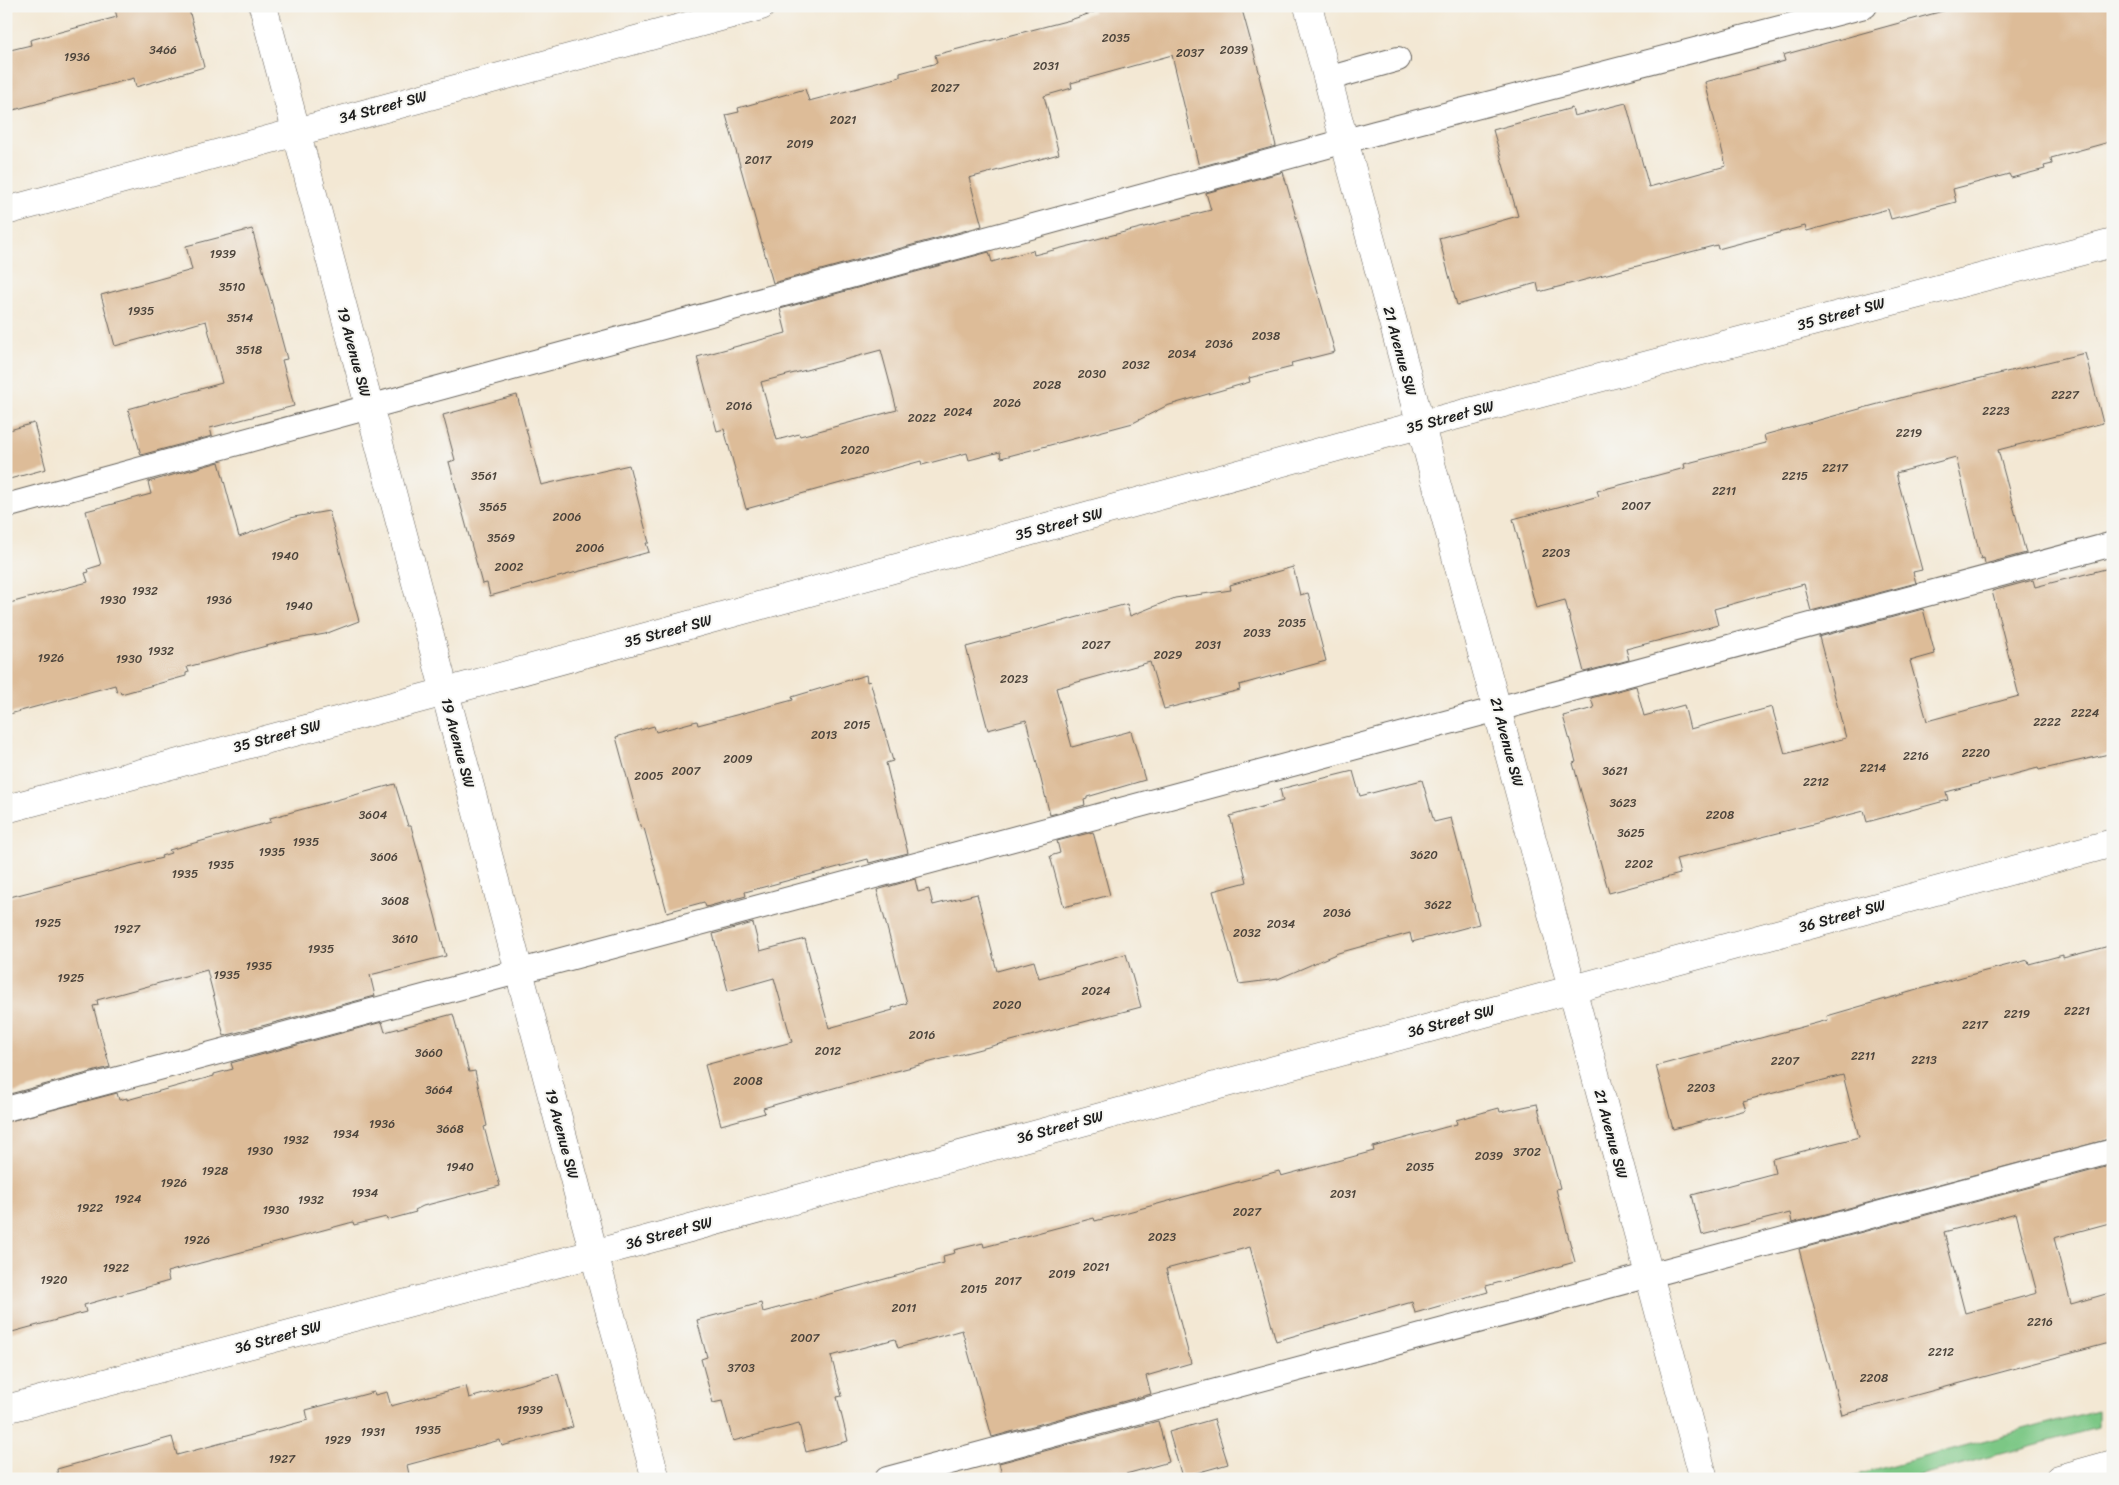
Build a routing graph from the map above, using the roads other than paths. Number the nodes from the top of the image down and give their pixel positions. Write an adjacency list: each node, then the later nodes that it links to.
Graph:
1 (262, 6): 7 (street, 19 Avenue SW)
2 (760, 6): 7 (street, 34 Street SW)
3 (1308, 6): 6 (street, 21 Avenue SW)
4 (1865, 6): 8 (lane)
5 (1398, 59): 6 (lane)
6 (1327, 79): 8 (street, 21 Avenue SW)
7 (296, 131): 9 (street, 34 Street SW); 11 (street, 19 Avenue SW)
8 (1344, 142): 11 (lane); 12 (street, 21 Avenue SW)
9 (6, 211)
10 (2113, 243): 12 (street, 35 Street SW)
11 (368, 407): 13 (lane); 15 (street, 19 Avenue SW)
12 (1420, 425): 15 (street, 35 Street SW); 16 (street, 21 Avenue SW)
13 (6, 506)
14 (2113, 544): 16 (lane)
15 (444, 692): 17 (street, 35 Street SW); 19 (street, 19 Avenue SW)
16 (1498, 708): 19 (lane); 20 (street, 21 Avenue SW)
17 (6, 809)
18 (2113, 843): 20 (street, 36 Street SW)
19 (519, 971): 21 (lane); 23 (street, 19 Avenue SW)
20 (1572, 988): 23 (street, 36 Street SW); 24 (street, 21 Avenue SW)
21 (6, 1109)
22 (2113, 1151): 24 (lane)
23 (594, 1254): 25 (street, 36 Street SW); 27 (street, 19 Avenue SW)
24 (1649, 1275): 28 (lane); 29 (street, 21 Avenue SW)
25 (6, 1409)
26 (2113, 1464): 30 (street)
27 (656, 1479)
28 (887, 1479)
29 (1704, 1479)
30 (2059, 1479)

